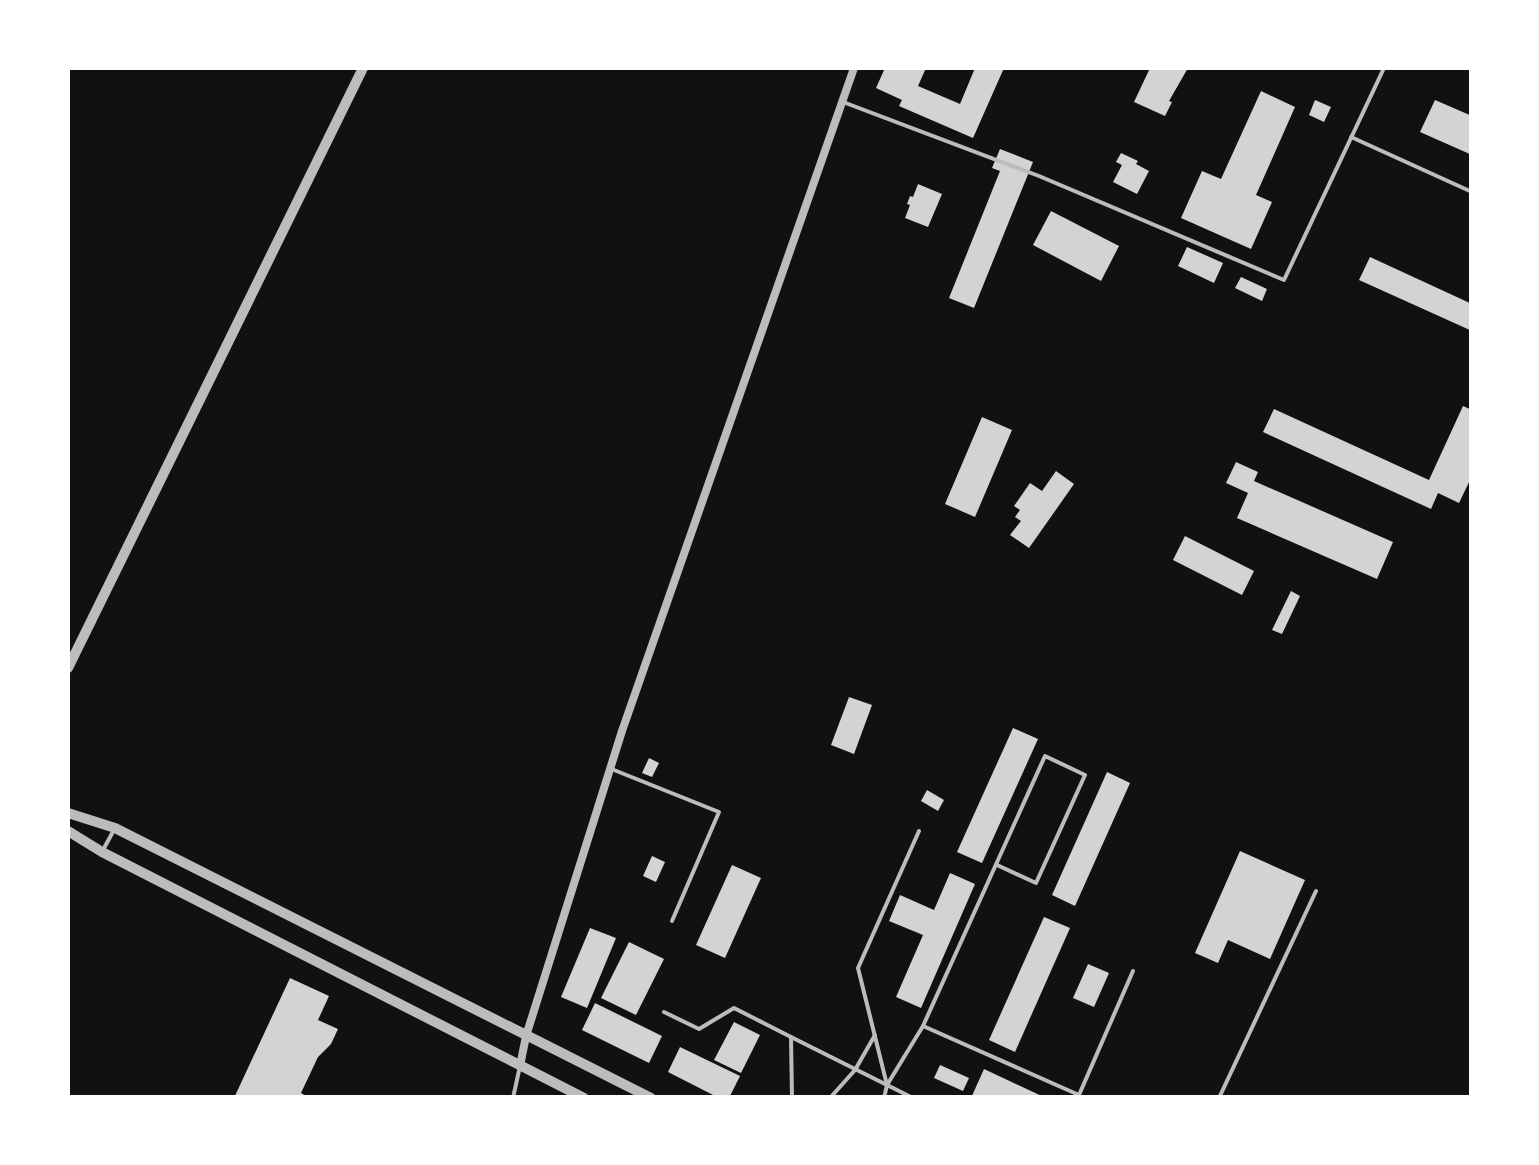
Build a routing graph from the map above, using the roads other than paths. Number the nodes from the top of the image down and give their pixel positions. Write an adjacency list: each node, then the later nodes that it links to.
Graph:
1 (363, 68): 7 (street)
2 (854, 68): 4 (street)
3 (1384, 68): 5 (lane)
4 (843, 102): 5 (lane); 8 (street)
5 (1351, 136): 6 (lane)
6 (1472, 192)
7 (68, 668)
8 (609, 768): 16 (lane); 21 (street)
9 (68, 813): 10 (street)
10 (115, 828): 13 (lane); 21 (street)
11 (68, 831): 13 (street)
12 (919, 831): 20 (lane)
13 (102, 852): 23 (street)
14 (997, 865): 14 (lane); 19 (lane)
15 (1316, 891): 33 (lane)
16 (672, 921)
17 (1134, 971): 19 (lane)
18 (664, 1012): 22 (lane)
19 (923, 1026): 25 (lane)
20 (875, 1034): 24 (lane); 25 (lane)
21 (526, 1036): 23 (street); 28 (street)
22 (791, 1038): 24 (lane); 29 (lane)
23 (520, 1066): 26 (lane); 27 (street)
24 (856, 1070): 25 (lane); 30 (lane)
25 (887, 1085): 31 (lane); 32 (lane)
26 (513, 1098)
27 (584, 1098)
28 (651, 1098)
29 (792, 1098)
30 (830, 1098)
31 (884, 1098)
32 (913, 1098)
33 (1219, 1098)

